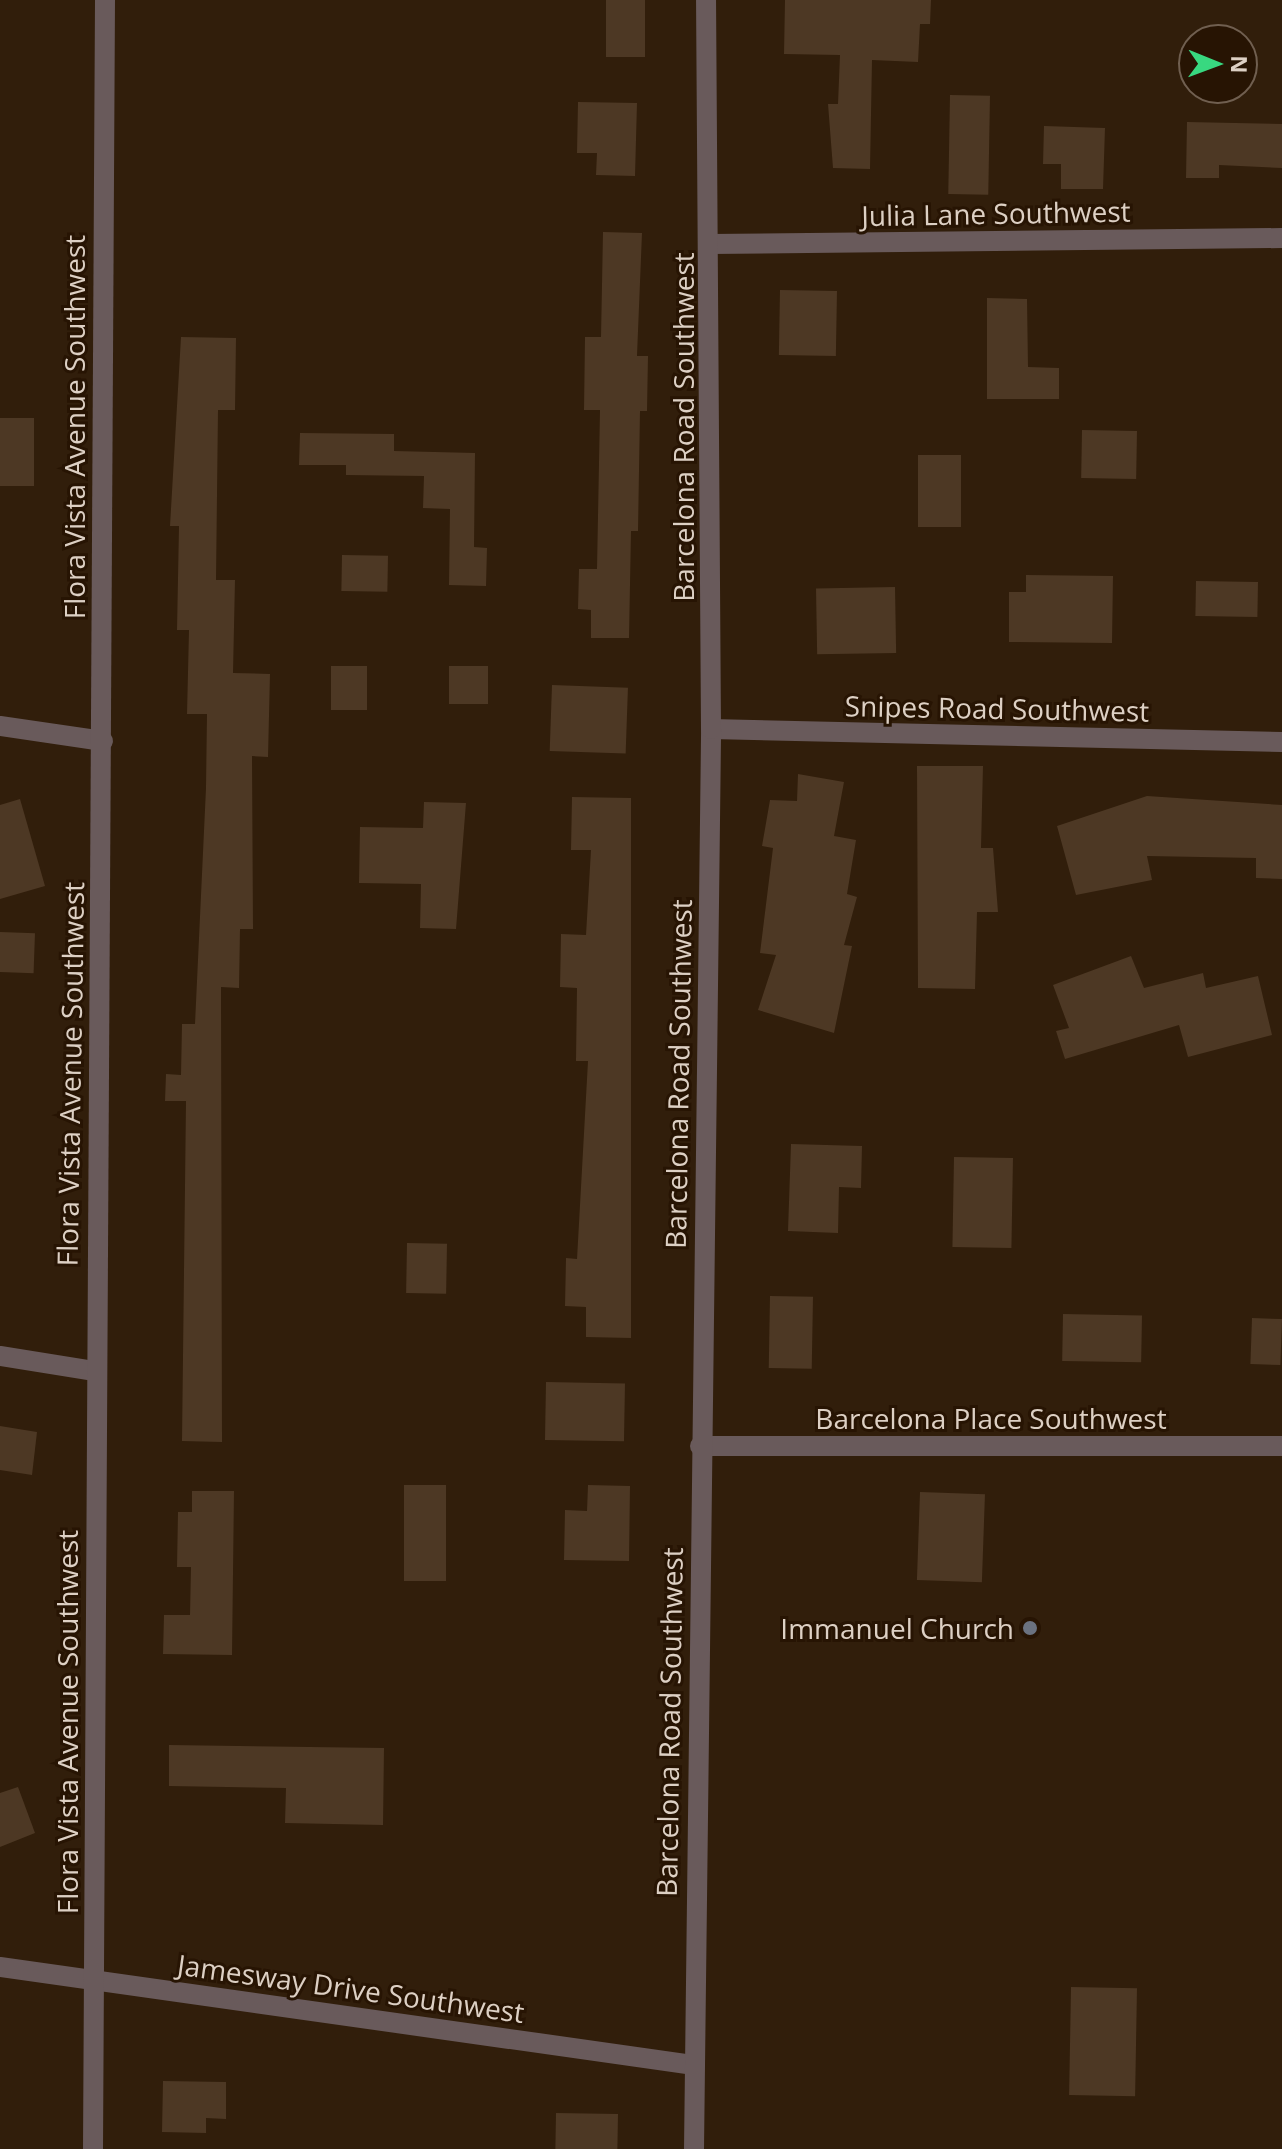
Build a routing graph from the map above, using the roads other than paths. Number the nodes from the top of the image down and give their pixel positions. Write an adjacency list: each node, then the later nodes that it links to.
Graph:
1 (105, 0): 7 (street, Flora Vista Avenue Southwest)
2 (706, 0): 4 (street, Barcelona Road Southwest)
3 (1282, 238): 4 (street, Julia Lane Southwest)
4 (710, 244): 6 (street, Barcelona Road Southwest)
5 (0, 726): 7 (street)
6 (711, 729): 8 (street, Snipes Road Southwest); 11 (street, Barcelona Road Southwest)
7 (103, 741): 10 (street, Flora Vista Avenue Southwest)
8 (1282, 742)
9 (0, 1356): 10 (street)
10 (95, 1371): 14 (street, Flora Vista Avenue Southwest)
11 (700, 1446): 12 (street, Barcelona Place Southwest); 15 (street, Barcelona Road Southwest)
12 (1282, 1446)
13 (0, 1967): 14 (street, Jamesway Drive Southwest)
14 (94, 1980): 15 (street, Jamesway Drive Southwest); 16 (street, Flora Vista Avenue Southwest)
15 (694, 2065): 17 (street, Barcelona Road Southwest)
16 (93, 2149)
17 (694, 2149)

